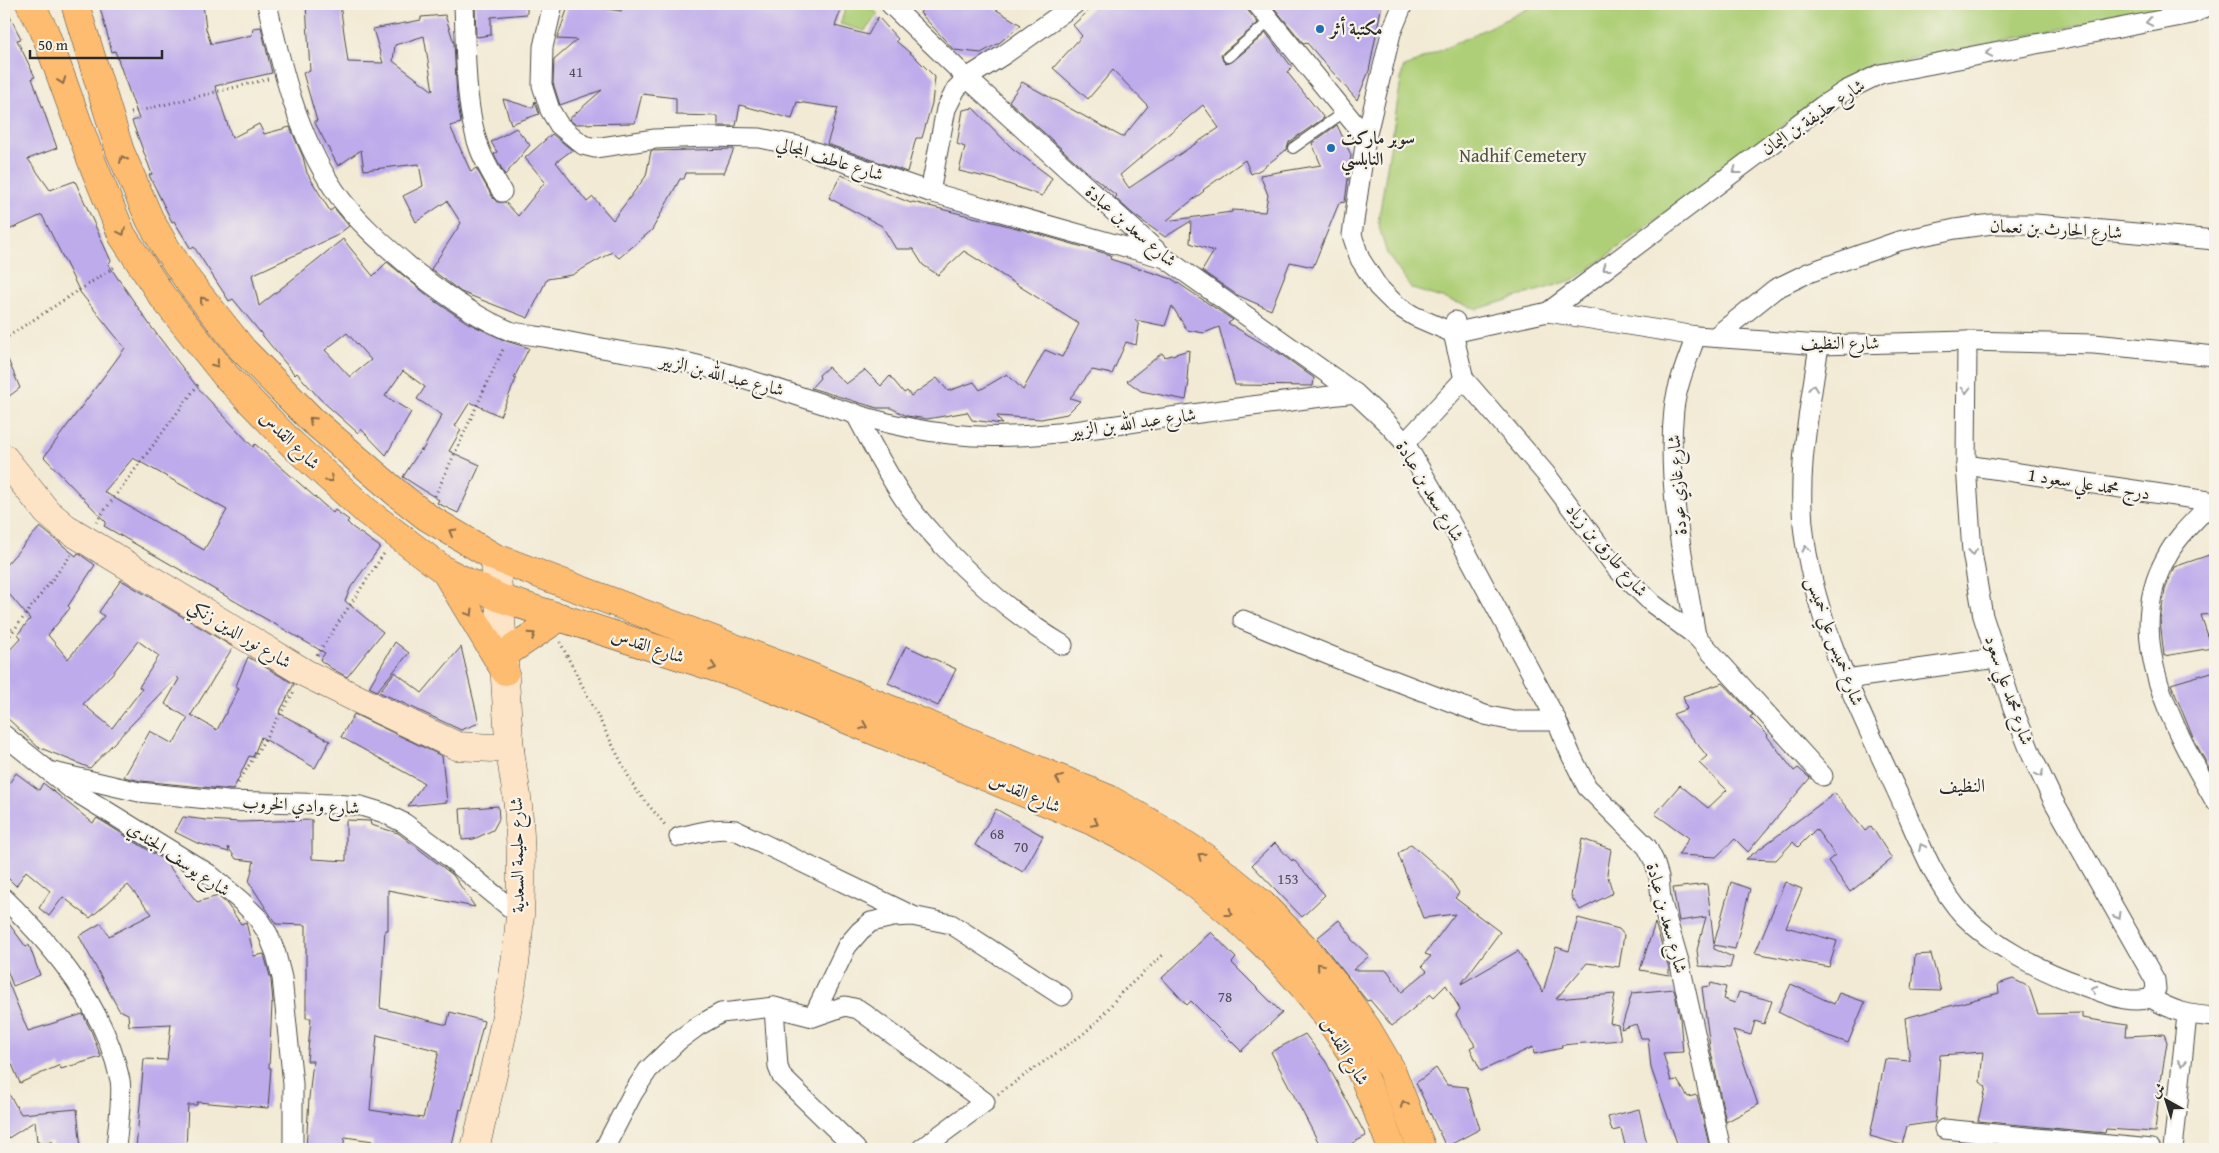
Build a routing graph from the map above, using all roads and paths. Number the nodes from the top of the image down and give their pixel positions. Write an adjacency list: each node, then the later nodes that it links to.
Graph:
1 (30, 4): 22 (highway, شارع القدس, one-way to 22)
2 (75, 4): 44 (highway, شارع القدس, one-way to 2)
3 (267, 4): 13 (street, شارع عبد الله بن الزبير)
4 (464, 4): 19 (street)
5 (553, 4): 20 (street, شارع عاطف المجالي)
6 (890, 4): 14 (street, شارع سعد بن عبادة)
7 (1075, 4): 14 (street)
8 (1257, 4): 11 (street)
9 (1403, 4): 17 (street)
10 (2212, 4): 24 (street, شارع حذيفة بن اليمان, one-way to 24)
11 (1270, 21): 12 (lane); 15 (street)
12 (1228, 56)
13 (284, 75): 16 (path); 26 (street, شارع عبد الله بن الزبير)
14 (967, 78): 20 (street); 23 (street, شارع سعد بن عبادة)
15 (1344, 112): 17 (street); 18 (lane)
16 (127, 114)
17 (1366, 138): 25 (street)
18 (1293, 148)
19 (502, 192)
20 (930, 192): 23 (street, شارع عاطف المجالي)
21 (2215, 240): 28 (street, شارع الحارث بن نعمان)
22 (134, 254): 29 (path); 45 (highway, شارع القدس, one-way to 45)
23 (1165, 258): 35 (street, شارع سعد بن عبادة)
24 (1548, 312): 25 (street, شارع النظيف); 27 (street, شارع النظيف)
25 (1459, 328): 33 (street, شارع طارق بن زياد)
26 (511, 331): 36 (street, شارع عبد الله بن الزبير); 40 (path)
27 (1696, 336): 28 (street, شارع النظيف); 51 (street, شارع غازي عودة)
28 (1715, 337): 31 (street, شارع النظيف)
29 (4, 339)
30 (1967, 341): 31 (street, شارع النظيف); 32 (street, شارع النظيف); 39 (street, شارع محمد علي سعود, one-way to 39)
31 (1819, 345): 57 (street, شارع خميس علي خميس, one-way to 31)
32 (2215, 356)
33 (1464, 378): 37 (street); 51 (street, شارع طارق بن زياد)
34 (200, 382): 42 (path)
35 (1355, 393): 36 (street, شارع عبد الله بن الزبير); 37 (street, شارع سعد بن عبادة)
36 (855, 414): 53 (street)
37 (1405, 443): 58 (street, شارع سعد بن عبادة)
38 (4, 458): 42 (street, شارع نور الدين زنكي)
39 (1966, 465): 41 (street, درج محمد علي سعود 1); 54 (street, شارع محمد علي سعود, one-way to 54)
40 (434, 497)
41 (2214, 502): 64 (street)
42 (83, 540): 50 (path); 56 (street, شارع نور الدين زنكي)
43 (385, 551): 56 (path)
44 (494, 557): 46 (street, شارع حليمة السعدية); 86 (highway, شارع القدس, one-way to 44)
45 (445, 571): 46 (highway, شارع القدس); 55 (highway, one-way to 55)
46 (500, 598): 47 (highway, شارع القدس); 55 (street, شارع حليمة السعدية)
47 (555, 620): 55 (highway, one-way to 47); 65 (path); 85 (highway, شارع القدس, one-way to 85)
48 (1243, 620): 58 (street)
49 (4, 621): 50 (path)
50 (13, 632): 52 (path)
51 (1696, 636): 62 (street, شارع طارق بن زياد)
52 (4, 642)
53 (1063, 644)
54 (1997, 658): 57 (street); 71 (street, شارع محمد علي سعود, one-way to 71)
55 (505, 662): 60 (street, شارع حليمة السعدية)
56 (305, 673): 60 (street, شارع نور الدين زنكي); 63 (path)
57 (1846, 679): 71 (street, شارع خميس علي خميس, one-way to 57)
58 (1557, 721): 87 (street, شارع سعد بن عبادة)
59 (4, 735): 61 (street, شارع يوسف الجندي)
60 (510, 749): 67 (street, شارع حليمة السعدية)
61 (49, 772): 63 (street, شارع وادي الخروب); 80 (street, شارع يوسف الجندي)
62 (1824, 776)
63 (227, 801): 67 (street, شارع وادي الخروب)
64 (2215, 801)
65 (679, 837): 68 (street)
66 (4, 898): 79 (street)
67 (520, 916): 81 (street, شارع حليمة السعدية)
68 (912, 916): 70 (street); 74 (street)
69 (1165, 953): 76 (path)
70 (1062, 996)
71 (2146, 999): 73 (street)
72 (774, 1008): 74 (street); 82 (street); 83 (street)
73 (2187, 1015): 75 (street); 89 (street, one-way to 89)
74 (812, 1017): 76 (street)
75 (2215, 1017)
76 (985, 1102): 84 (street)
77 (1944, 1129): 78 (street)
78 (2086, 1146): 88 (street)
79 (116, 1149)
80 (293, 1149)
81 (474, 1149)
82 (604, 1149)
83 (856, 1149)
84 (921, 1149)
85 (1392, 1149)
86 (1422, 1149)
87 (1721, 1149)
88 (2150, 1149)
89 (2173, 1149)

